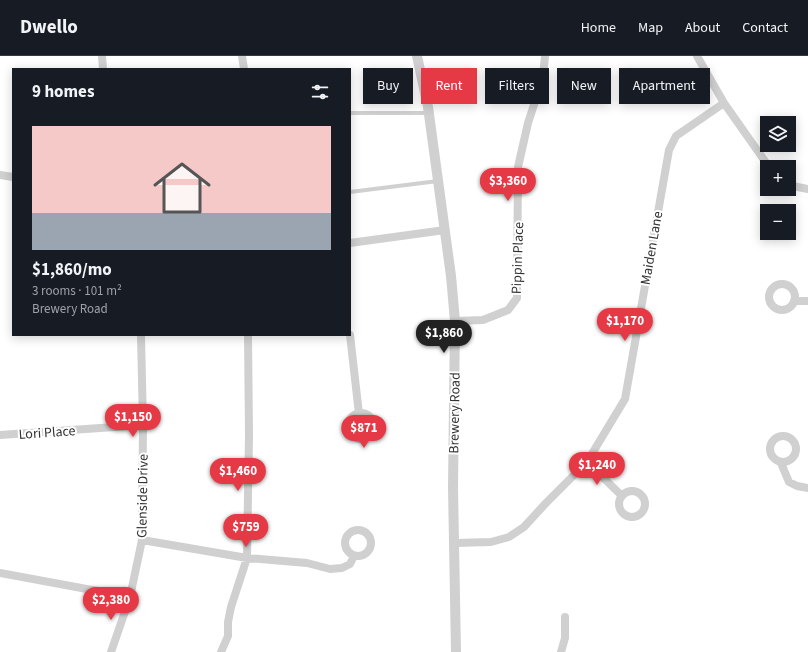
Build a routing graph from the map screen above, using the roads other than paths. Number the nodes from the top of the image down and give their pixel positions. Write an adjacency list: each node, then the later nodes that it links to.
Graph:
1 (102, 56): 6 (street)
2 (242, 56): 7 (street)
3 (417, 56): 10 (street, Brewery Road)
4 (545, 56): 22 (street, Pippin Place)
5 (697, 56): 8 (street)
6 (103, 68)
7 (244, 68)
8 (724, 103): 11 (street); 29 (street, Maiden Lane)
9 (351, 113): 10 (lane)
10 (428, 113): 14 (street, Brewery Road)
11 (764, 160)
12 (0, 175): 13 (street)
13 (12, 177)
14 (438, 181): 17 (lane); 18 (street, Brewery Road)
15 (796, 187): 16 (street)
16 (808, 189)
17 (351, 192)
18 (445, 230): 19 (street); 22 (street, Brewery Road)
19 (351, 243)
20 (794, 301): 21 (street)
21 (808, 301)
22 (455, 321): 34 (street, Brewery Road)
23 (141, 336): 27 (street, Glenside Drive)
24 (248, 336): 36 (street)
25 (350, 336): 26 (street)
26 (359, 414)
27 (143, 425): 28 (street, Lori Place); 33 (street, Glenside Drive)
28 (0, 435)
29 (587, 462): 32 (street); 34 (street, Maiden Lane)
30 (781, 463): 31 (street)
31 (808, 488)
32 (621, 495)
33 (142, 540): 36 (street); 38 (street, Glenside Drive)
34 (455, 542): 42 (street, Brewery Road)
35 (354, 556): 36 (street)
36 (247, 558): 41 (street)
37 (0, 574): 38 (street)
38 (130, 597): 40 (street, Glenside Drive)
39 (565, 617): 43 (street)
40 (111, 652)
41 (221, 652)
42 (456, 652)
43 (561, 652)

